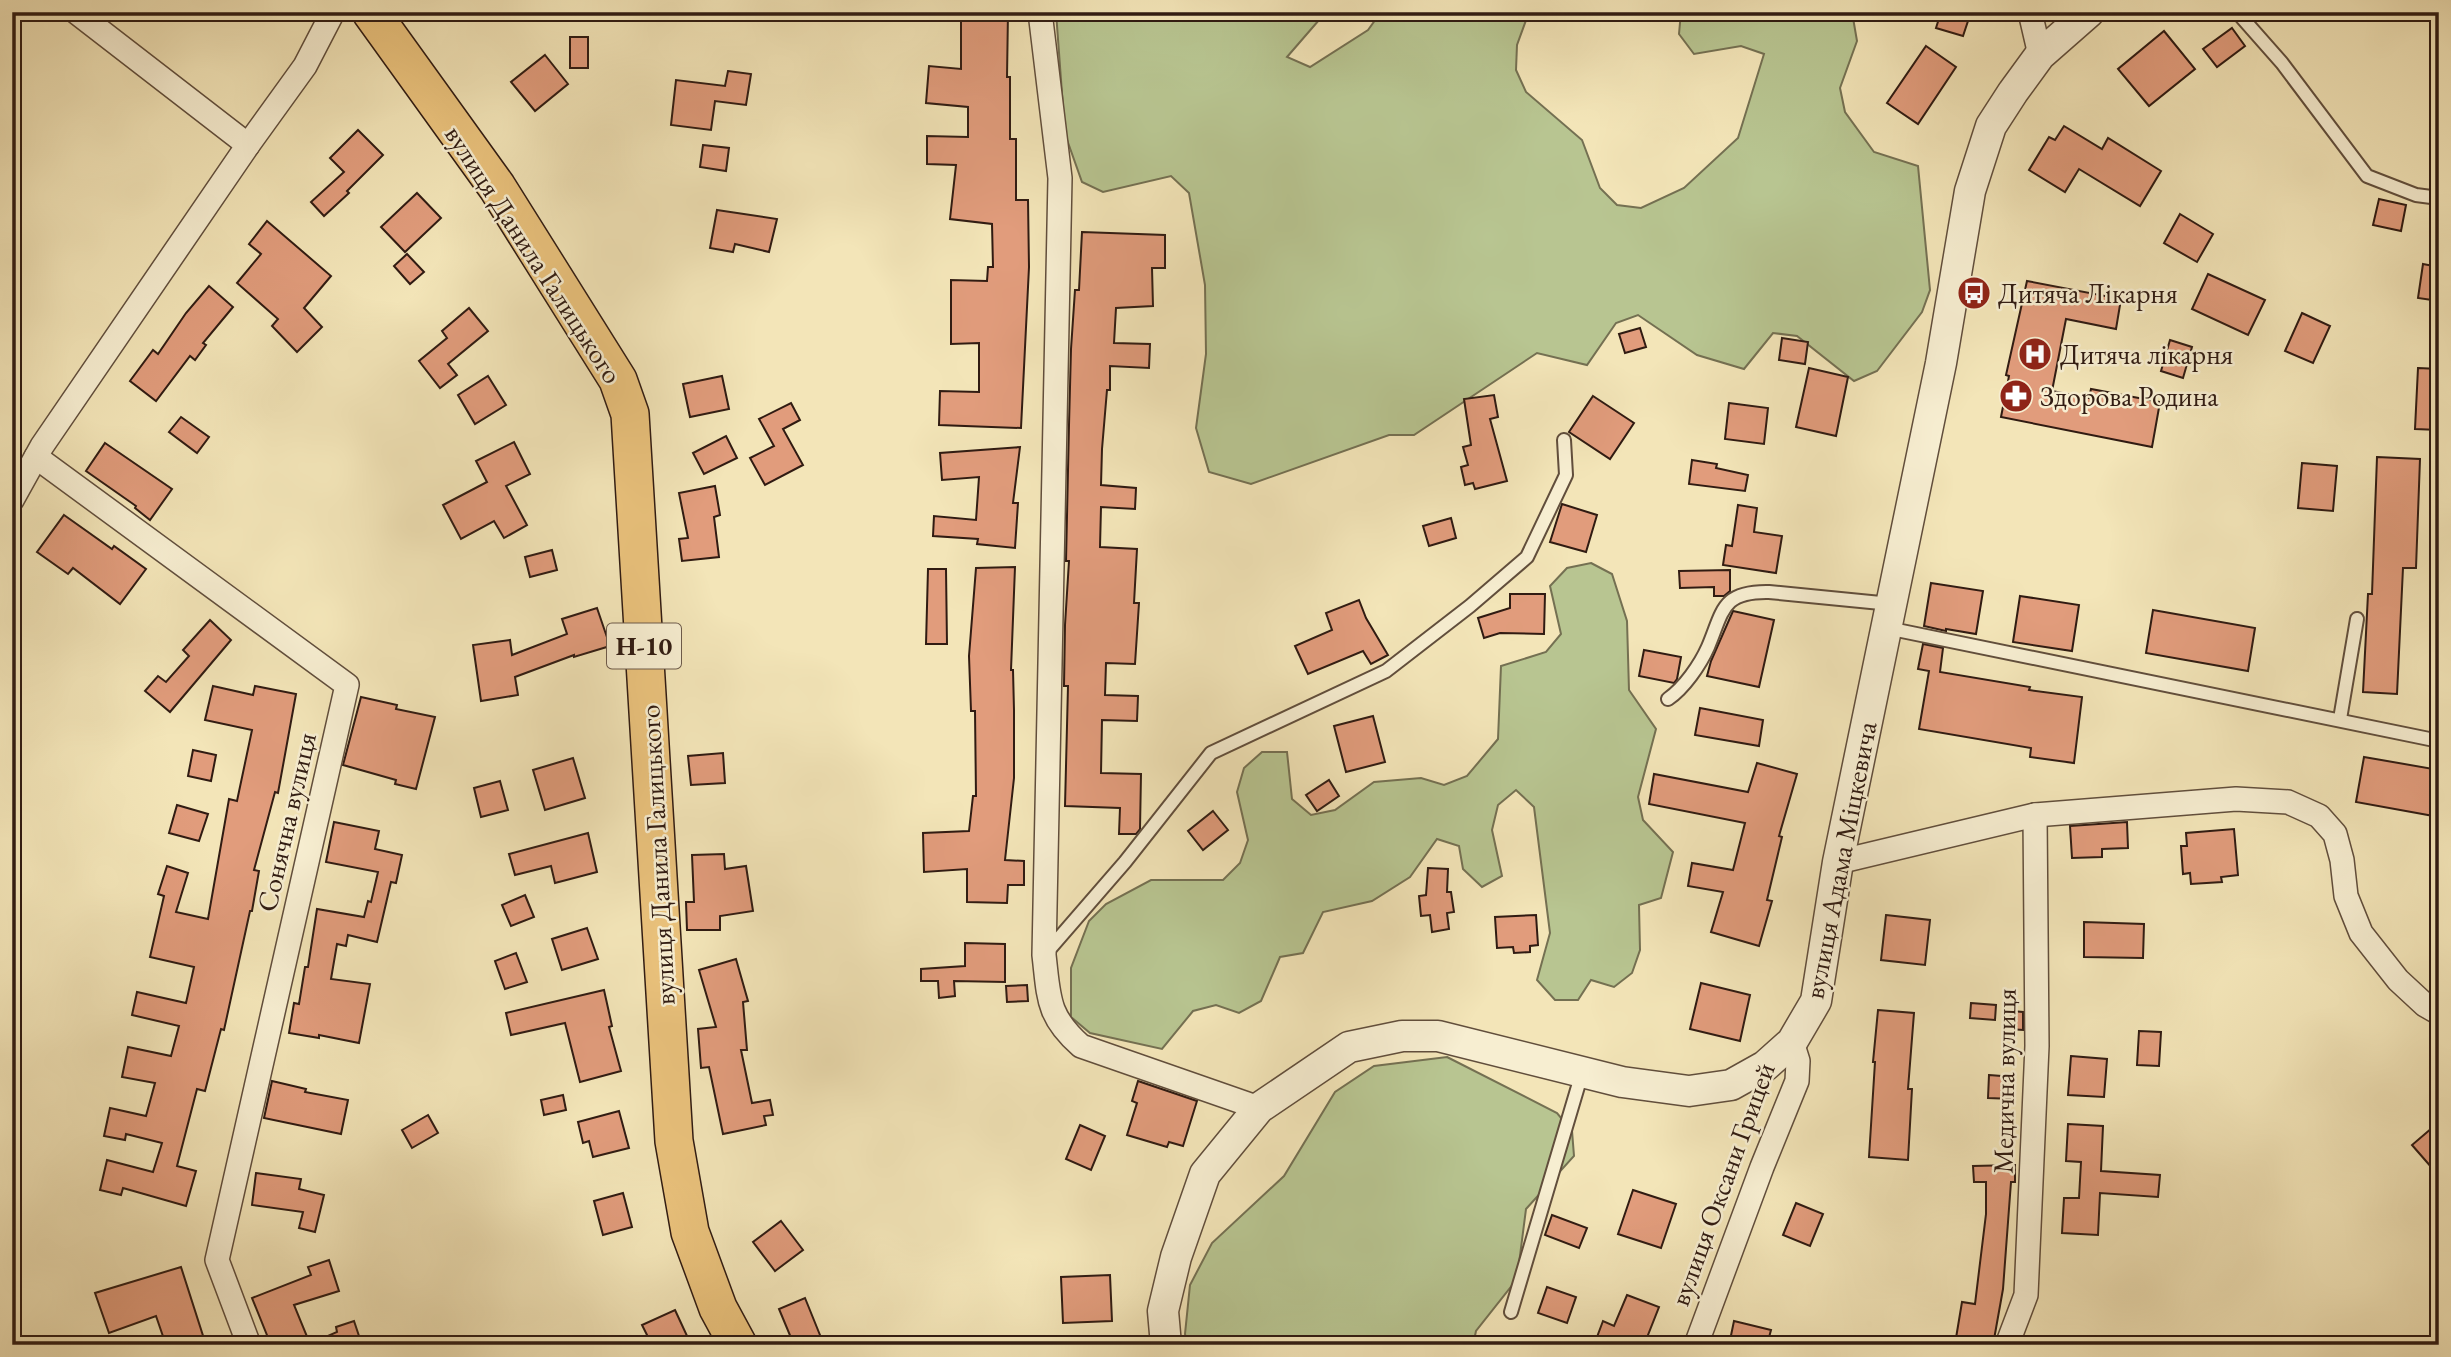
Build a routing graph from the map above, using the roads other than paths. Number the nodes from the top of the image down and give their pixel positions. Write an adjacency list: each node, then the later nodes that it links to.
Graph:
1 (76, 12): 9 (street)
2 (333, 12): 9 (street)
3 (371, 12): 28 (main road, вулиця Данила Галицького / Н-10)
4 (1040, 12): 21 (street)
5 (2030, 12): 8 (street)
6 (2089, 12): 8 (street, вулиця Адама Міцкевича)
7 (2237, 12): 10 (lane)
8 (2040, 54): 14 (street, вулиця Адама Міцкевича)
9 (248, 145): 12 (street)
10 (2439, 198)
11 (1564, 440): 21 (lane)
12 (36, 457): 13 (street); 27 (street, Сонячна вулиця)
13 (12, 500)
14 (1889, 616): 16 (lane); 17 (lane); 20 (street, вулиця Адама Міцкевича)
15 (2357, 619): 17 (lane)
16 (1668, 699)
17 (2340, 719): 18 (lane)
18 (2439, 741)
19 (2035, 815): 20 (street); 22 (street); 31 (street, Медична вулиця)
20 (1838, 862): 23 (street, вулиця Адама Міцкевича)
21 (1044, 955): 25 (street)
22 (2439, 1013)
23 (1792, 1042): 24 (street, вулиця Адама Міцкевича); 30 (street, вулиця Оксани Грицей)
24 (1582, 1073): 25 (street, вулиця Адама Міцкевича); 26 (lane)
25 (1259, 1108): 29 (street, вулиця Адама Міцкевича)
26 (1511, 1312)
27 (249, 1345)
28 (738, 1345)
29 (1166, 1345)
30 (1696, 1345)
31 (2007, 1345)

